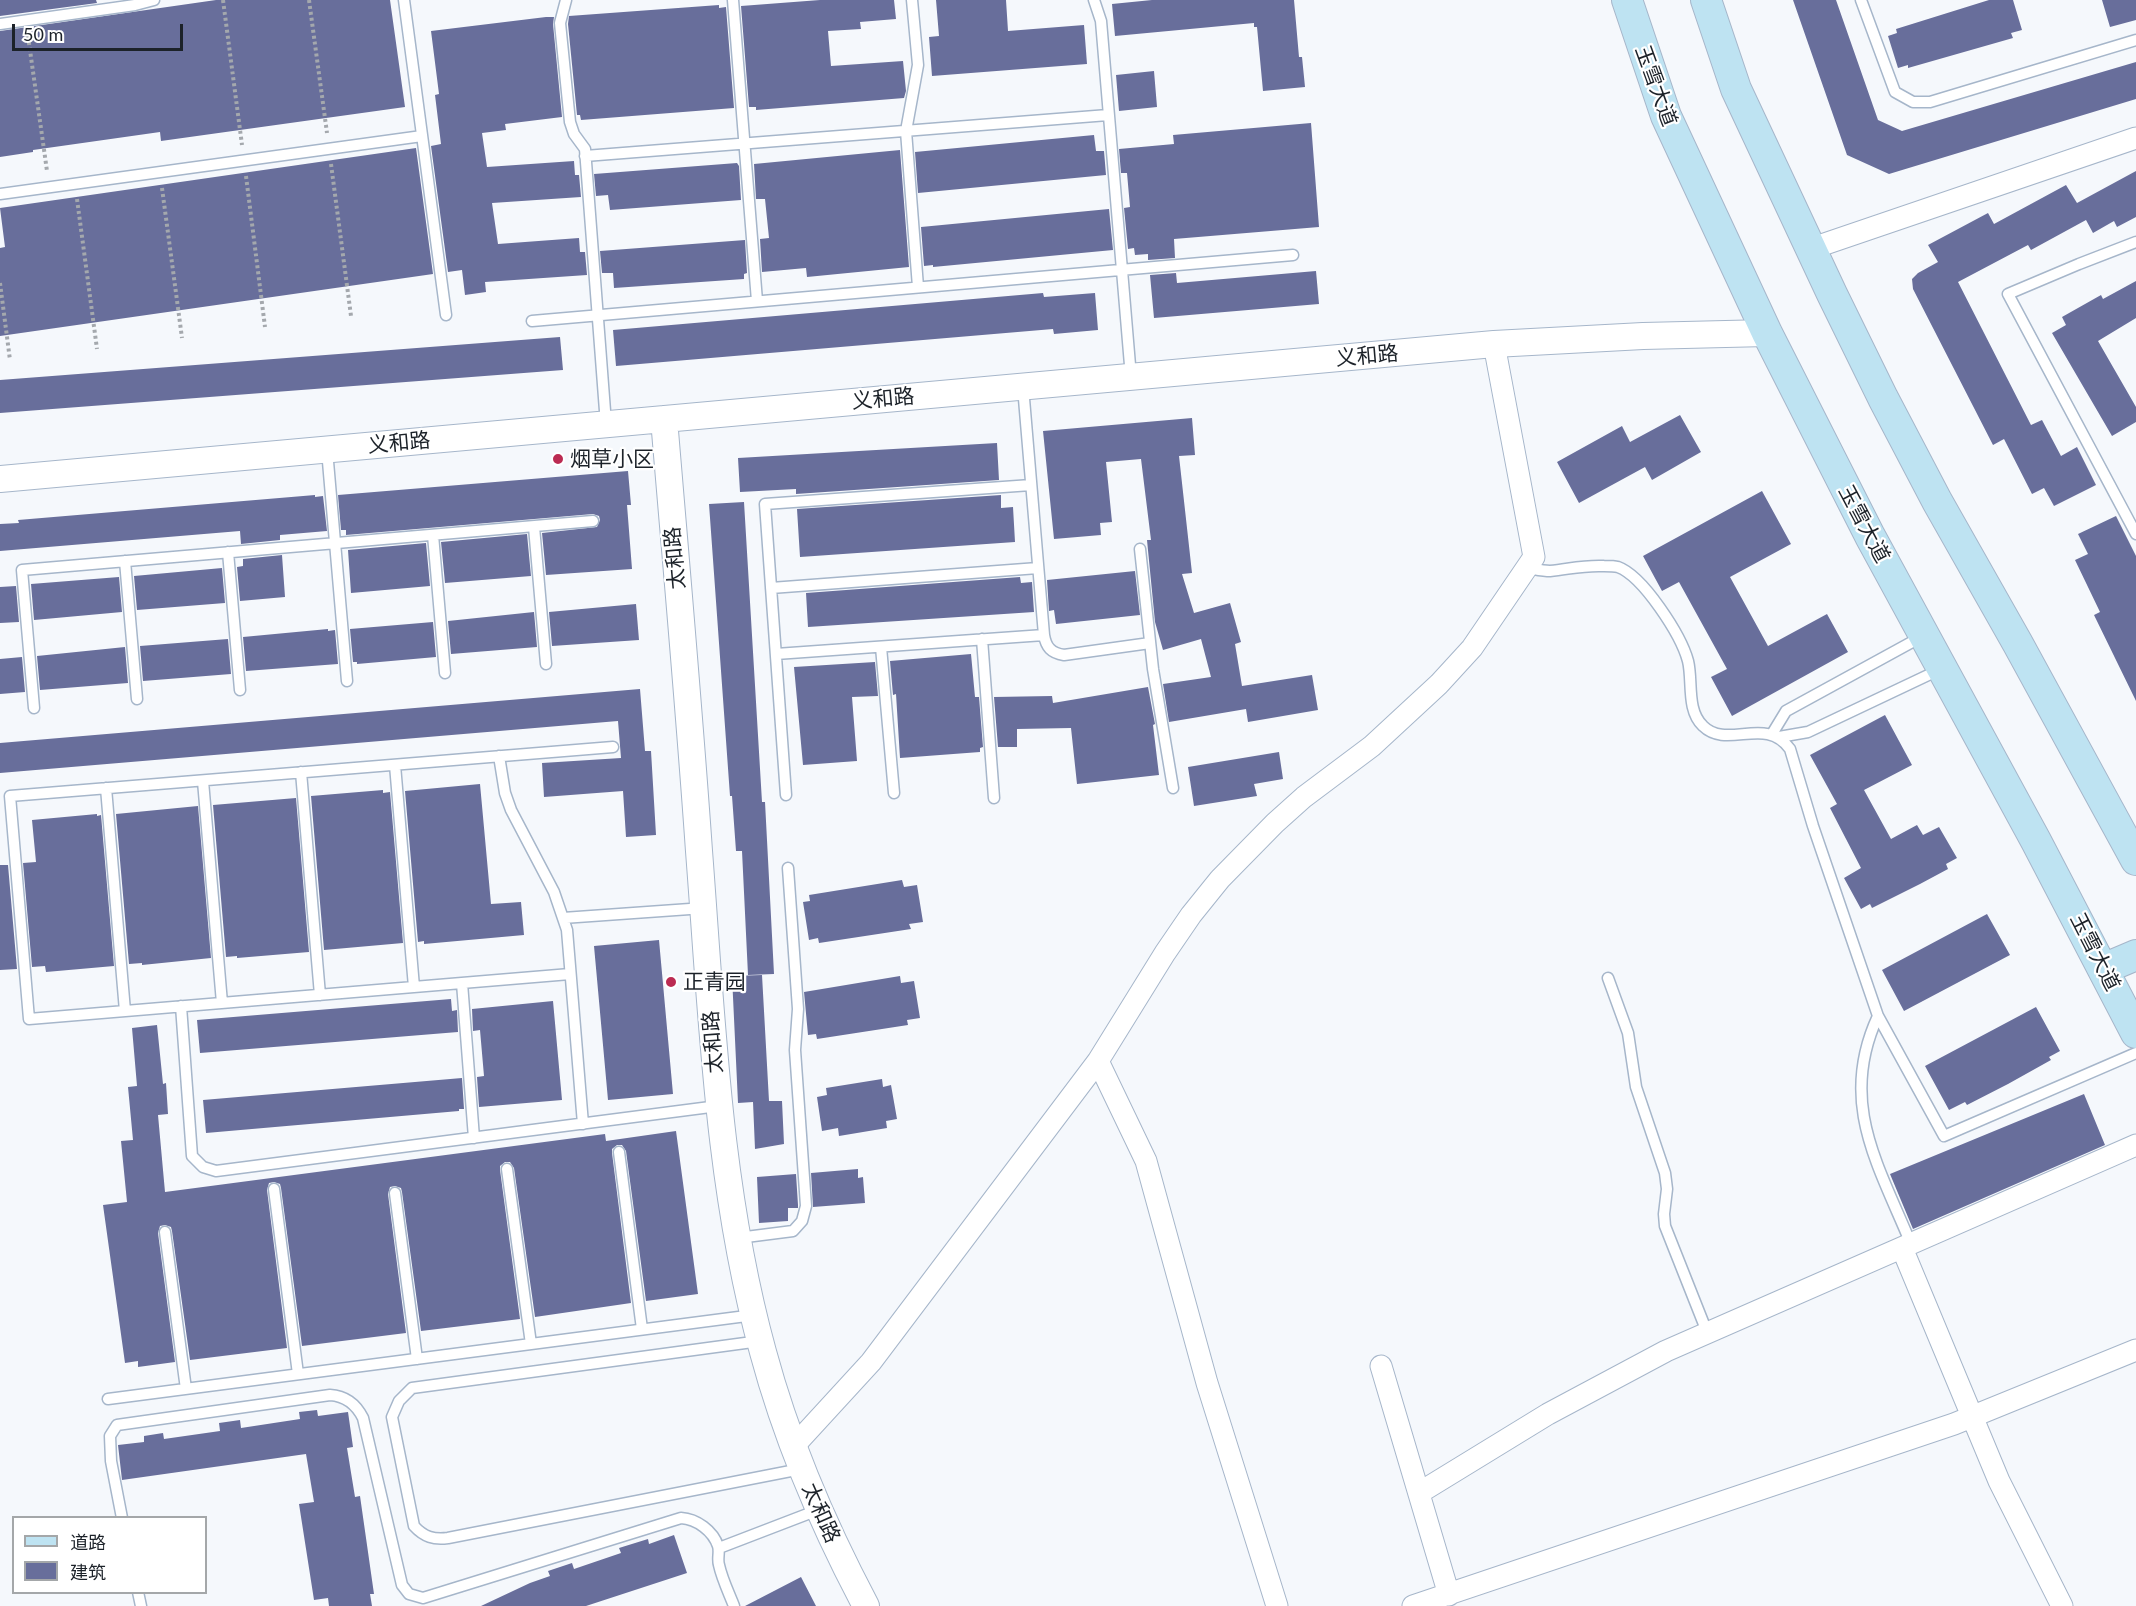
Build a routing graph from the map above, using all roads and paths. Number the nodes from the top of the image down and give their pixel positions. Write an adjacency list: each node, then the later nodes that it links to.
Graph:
1 (154, 0): 10 (lane)
2 (404, 0): 15 (lane)
3 (566, 0): 18 (lane)
4 (733, 0): 17 (lane)
5 (912, 0): 14 (lane)
6 (1094, 0): 13 (lane)
7 (1626, 0): 33 (main road, 玉雪大道)
8 (1706, 0): 24 (main road)
9 (1861, 0): 12 (lane)
10 (26, 21): 11 (lane); 21 (path)
11 (0, 24)
12 (2136, 40)
13 (1108, 116): 14 (lane); 26 (lane)
14 (906, 131): 17 (lane); 28 (lane)
15 (422, 136): 19 (lane); 30 (lane)
16 (2136, 138): 24 (street)
17 (744, 144): 18 (lane); 29 (lane)
18 (585, 156): 31 (lane)
19 (160, 172): 20 (lane); 34 (path)
20 (75, 184): 21 (lane); 36 (path)
21 (49, 187): 22 (lane)
22 (0, 194)
23 (2136, 242): 47 (lane)
24 (1810, 249): 80 (main road)
25 (1293, 255): 26 (lane)
26 (1122, 270): 28 (lane); 38 (lane)
27 (0, 283): 37 (path)
28 (918, 287): 29 (lane)
29 (757, 301): 31 (lane)
30 (446, 315)
31 (598, 315): 32 (lane); 41 (lane)
32 (532, 321)
33 (1767, 333): 35 (street, 义和路); 56 (main road, 玉雪大道)
34 (182, 338)
35 (1494, 344): 38 (street, 义和路); 54 (street)
36 (97, 349)
37 (10, 360)
38 (1131, 377): 39 (street, 义和路)
39 (1023, 387): 40 (street, 义和路); 44 (lane)
40 (664, 419): 41 (street, 义和路); 82 (street, 太和路)
41 (606, 424): 42 (street, 义和路)
42 (327, 449): 43 (street, 义和路); 49 (lane)
43 (0, 479)
44 (1031, 485): 53 (lane); 55 (lane)
45 (592, 521): 46 (lane)
46 (534, 527): 48 (lane); 62 (lane)
47 (2136, 534)
48 (433, 535): 49 (lane); 64 (lane)
49 (335, 543): 51 (lane); 65 (lane)
50 (1140, 549): 59 (lane)
51 (228, 552): 52 (lane); 66 (lane)
52 (125, 561): 67 (lane); 68 (lane)
53 (1038, 568): 55 (lane); 57 (lane)
54 (1527, 568): 69 (lane); 98 (street)
55 (771, 588): 61 (lane)
56 (1924, 634): 63 (main road, 玉雪大道); 69 (lane)
57 (1044, 635): 58 (lane); 59 (lane)
58 (982, 639): 60 (lane); 79 (lane)
59 (1150, 643): 76 (lane)
60 (880, 647): 61 (lane); 77 (lane)
61 (776, 654): 78 (lane)
62 (546, 664)
63 (1943, 668): 69 (lane); 85 (main road, 玉雪大道)
64 (445, 673)
65 (347, 681)
66 (240, 690)
67 (137, 699)
68 (34, 708)
69 (1775, 735): 95 (lane)
70 (612, 747): 71 (lane)
71 (499, 756): 72 (lane); 83 (lane)
72 (395, 765): 73 (lane); 89 (lane)
73 (301, 772): 74 (lane); 90 (lane)
74 (203, 781): 75 (lane); 92 (lane)
75 (106, 788): 94 (lane); 94 (lane)
76 (1173, 788)
77 (894, 793)
78 (786, 795)
79 (994, 798)
80 (2136, 860)
81 (788, 868): 108 (lane)
82 (704, 908): 83 (lane); 99 (street, 太和路)
83 (563, 918): 86 (lane)
84 (2136, 955): 85 (main road)
85 (2103, 969): 91 (main road, 玉雪大道)
86 (570, 974): 88 (lane); 100 (lane)
87 (1608, 978): 112 (lane)
88 (462, 983): 89 (lane); 101 (lane)
89 (414, 987): 90 (lane)
90 (320, 995): 92 (lane)
91 (2128, 995): 96 (main road, 玉雪大道)
92 (222, 1003): 93 (lane)
93 (181, 1006): 94 (lane); 101 (lane)
94 (125, 1011)
95 (1878, 1016): 97 (lane); 109 (lane)
96 (2136, 1033)
97 (2136, 1053)
98 (1098, 1061): 122 (street); 130 (street)
99 (718, 1106): 100 (lane); 108 (street, 太和路)
100 (583, 1124): 101 (lane)
101 (474, 1138)
102 (2136, 1144): 109 (street)
103 (619, 1152): 111 (lane)
104 (507, 1169): 114 (lane)
105 (274, 1189): 118 (lane)
106 (395, 1193): 116 (lane)
107 (165, 1232): 119 (lane)
108 (738, 1238): 110 (street, 太和路)
109 (1907, 1246): 112 (street); 121 (street)
110 (754, 1315): 111 (lane); 113 (street, 太和路)
111 (642, 1329): 114 (lane)
112 (1707, 1332): 123 (street)
113 (760, 1341): 122 (street, 太和路); 122 (lane)
114 (531, 1344): 116 (lane)
115 (2136, 1350): 121 (street)
116 (417, 1359): 118 (lane)
117 (1381, 1366): 123 (street)
118 (298, 1374): 119 (lane)
119 (186, 1389): 120 (lane)
120 (108, 1399)
121 (1972, 1417): 127 (street); 132 (street)
122 (798, 1458): 124 (street, 太和路)
123 (1419, 1493): 127 (street)
124 (819, 1510): 126 (lane); 129 (street, 太和路)
125 (122, 1516): 126 (lane)
126 (718, 1548): 128 (lane)
127 (1449, 1595): 131 (street)
128 (734, 1606)
129 (866, 1606)
130 (1277, 1606)
131 (1413, 1606)
132 (2062, 1606)

